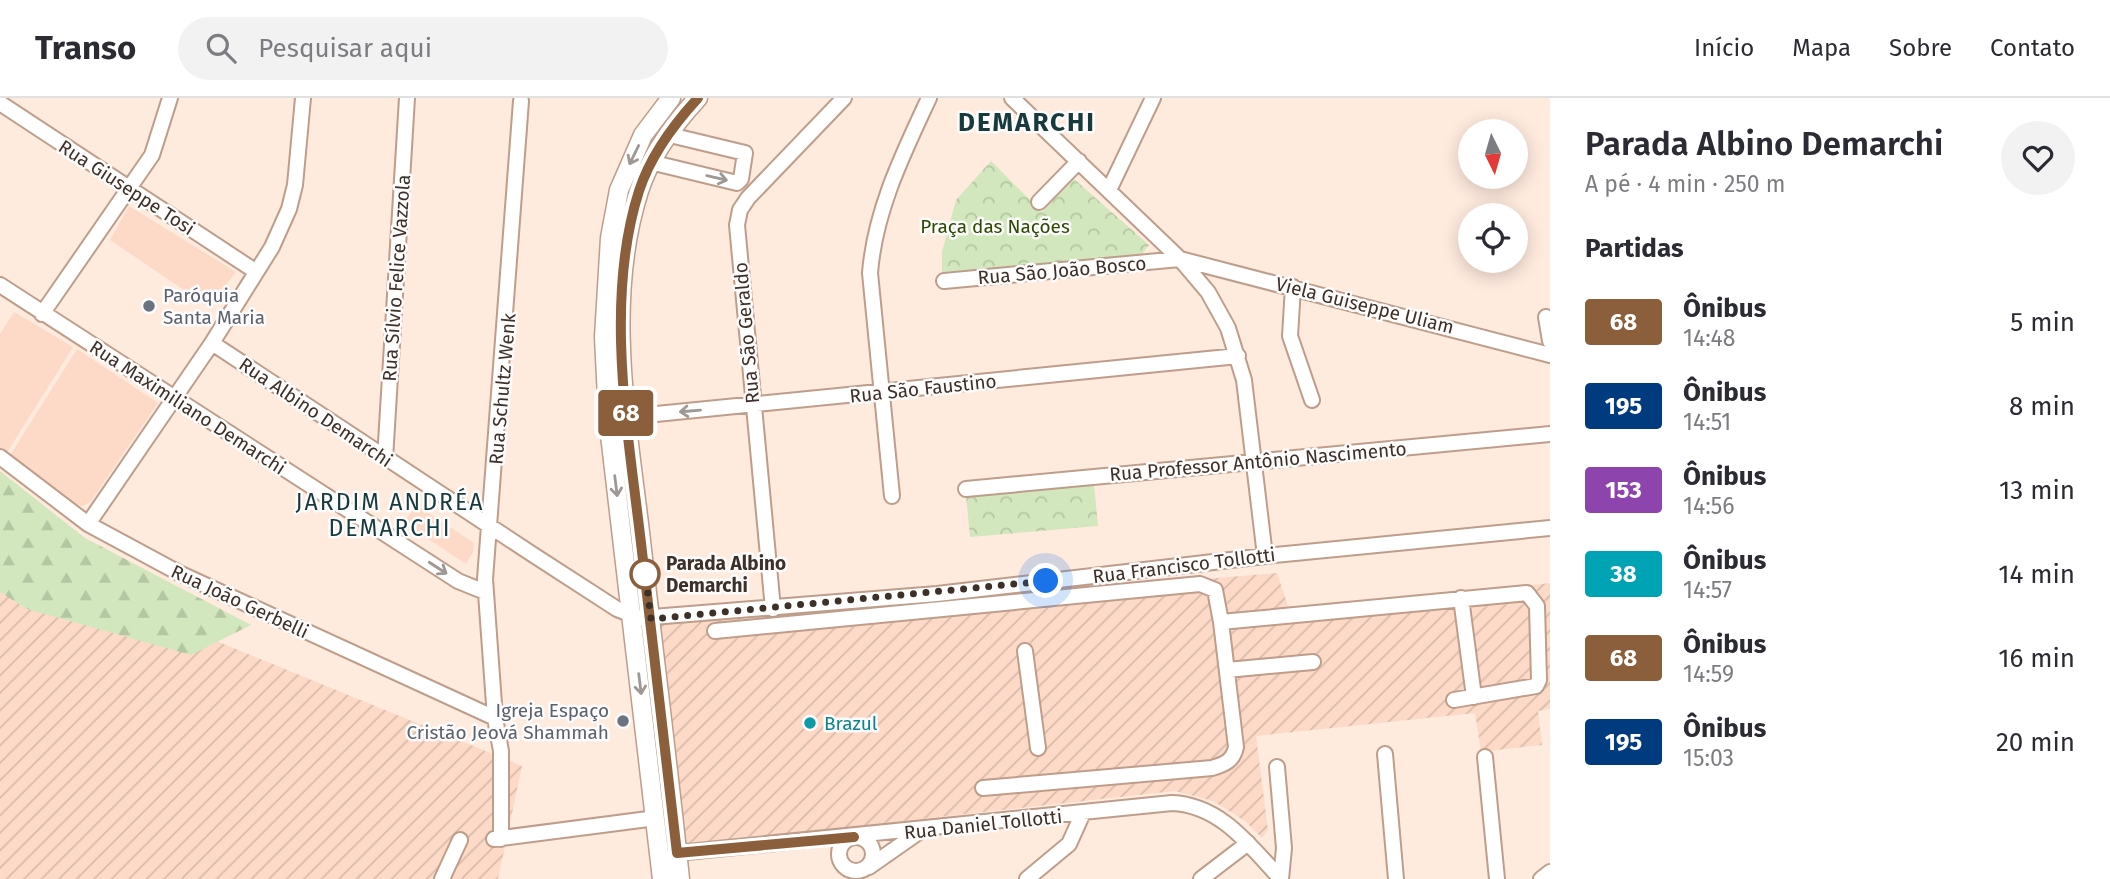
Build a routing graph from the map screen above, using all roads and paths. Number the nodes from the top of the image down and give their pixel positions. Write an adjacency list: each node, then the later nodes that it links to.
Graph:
1 (170, 98): 15 (street)
2 (303, 98): 19 (street)
3 (407, 98): 35 (street, Rua Sílvio Felice Vazzola)
4 (671, 98): 32 (main road, one-way to 32)
5 (698, 98): 12 (main road)
6 (844, 98): 30 (street, Rua São Geraldo)
7 (929, 98): 27 (street)
8 (1012, 98): 13 (street)
9 (1153, 98): 16 (street)
10 (522, 101): 40 (street, Rua Schultz Wenk)
11 (0, 103): 15 (street, Rua Giuseppe Tosi)
12 (670, 135): 14 (main road); 14 (street, one-way to 12)
13 (1079, 161): 16 (street); 17 (street)
14 (650, 162): 31 (main road)
15 (128, 188): 19 (street, Rua Giuseppe Tosi); 23 (street)
16 (1109, 190): 18 (street)
17 (1040, 202)
18 (1180, 259): 20 (street, Rua São João Bosco); 22 (street, Viela Guiseppe Uliam); 26 (street)
19 (255, 271): 24 (street)
20 (944, 281)
21 (0, 285): 23 (street, Rua Maximiliano Demarchi)
22 (1293, 287): 25 (street, Viela Guiseppe Uliam); 29 (street)
23 (42, 314): 28 (street, Rua Maximiliano Demarchi)
24 (212, 343): 28 (street); 35 (street, Rua Albino Demarchi)
25 (1550, 355)
26 (1238, 356): 27 (street, Rua São Faustino); 36 (street)
27 (881, 393): 30 (street, Rua São Faustino); 38 (street)
28 (175, 398): 39 (street); 43 (street, Rua Maximiliano Demarchi, one-way to 43)
29 (1312, 400)
30 (753, 406): 31 (street, Rua São Faustino, one-way to 31); 45 (street, Rua São Geraldo)
31 (627, 417): 32 (street, Rua São Faustino); 46 (main road)
32 (608, 418): 46 (main road, one-way to 46)
33 (1550, 434): 36 (street, Rua Professor Antônio Nascimento)
34 (0, 457): 39 (street, Rua João Gerbelli)
35 (384, 459): 40 (street, Rua Albino Demarchi)
36 (1253, 460): 37 (street, Rua Professor Antônio Nascimento); 42 (street)
37 (966, 489)
38 (892, 496)
39 (88, 524): 54 (street, Rua João Gerbelli)
40 (491, 527): 43 (street, Rua Schultz Wenk); 46 (street, Rua Albino Demarchi)
41 (1550, 528): 42 (street, Rua Francisco Tollotti)
42 (1265, 556): 45 (street, Rua Francisco Tollotti)
43 (485, 592): 54 (street, Rua Schultz Wenk)
44 (1461, 598): 47 (street); 52 (street); 52 (street)
45 (773, 609): 46 (street, Rua Francisco Tollotti)
46 (642, 618): 61 (main road, one-way to 61); 66 (main road)
47 (1221, 622): 48 (street); 51 (street)
48 (715, 631)
49 (1025, 650): 55 (street)
50 (1313, 662): 51 (street)
51 (1227, 670): 59 (street)
52 (1474, 697): 53 (street)
53 (1454, 700)
54 (495, 718): 61 (street, Rua Schultz Wenk)
55 (1038, 748)
56 (1385, 754): 76 (street)
57 (1485, 757): 77 (street)
58 (1277, 767): 75 (street)
59 (983, 788)
60 (1083, 813): 62 (street, Rua Daniel Tollotti); 65 (street, Rua Daniel Tollotti); 73 (street)
61 (656, 818): 69 (main road)
62 (920, 831): 63 (street, Rua Daniel Tollotti); 67 (street)
63 (854, 837): 66 (street, Rua Daniel Tollotti); 67 (street); 67 (street)
64 (460, 840): 70 (street)
65 (1248, 843): 74 (street); 75 (street, Rua Daniel Tollotti)
66 (677, 853): 69 (street); 71 (main road)
67 (867, 868): 72 (street)
68 (1550, 872): 78 (street)
69 (662, 873)
70 (442, 879)
71 (680, 879)
72 (852, 879)
73 (1027, 879)
74 (1201, 879)
75 (1281, 879)
76 (1396, 879)
77 (1497, 879)
78 (1541, 879)

